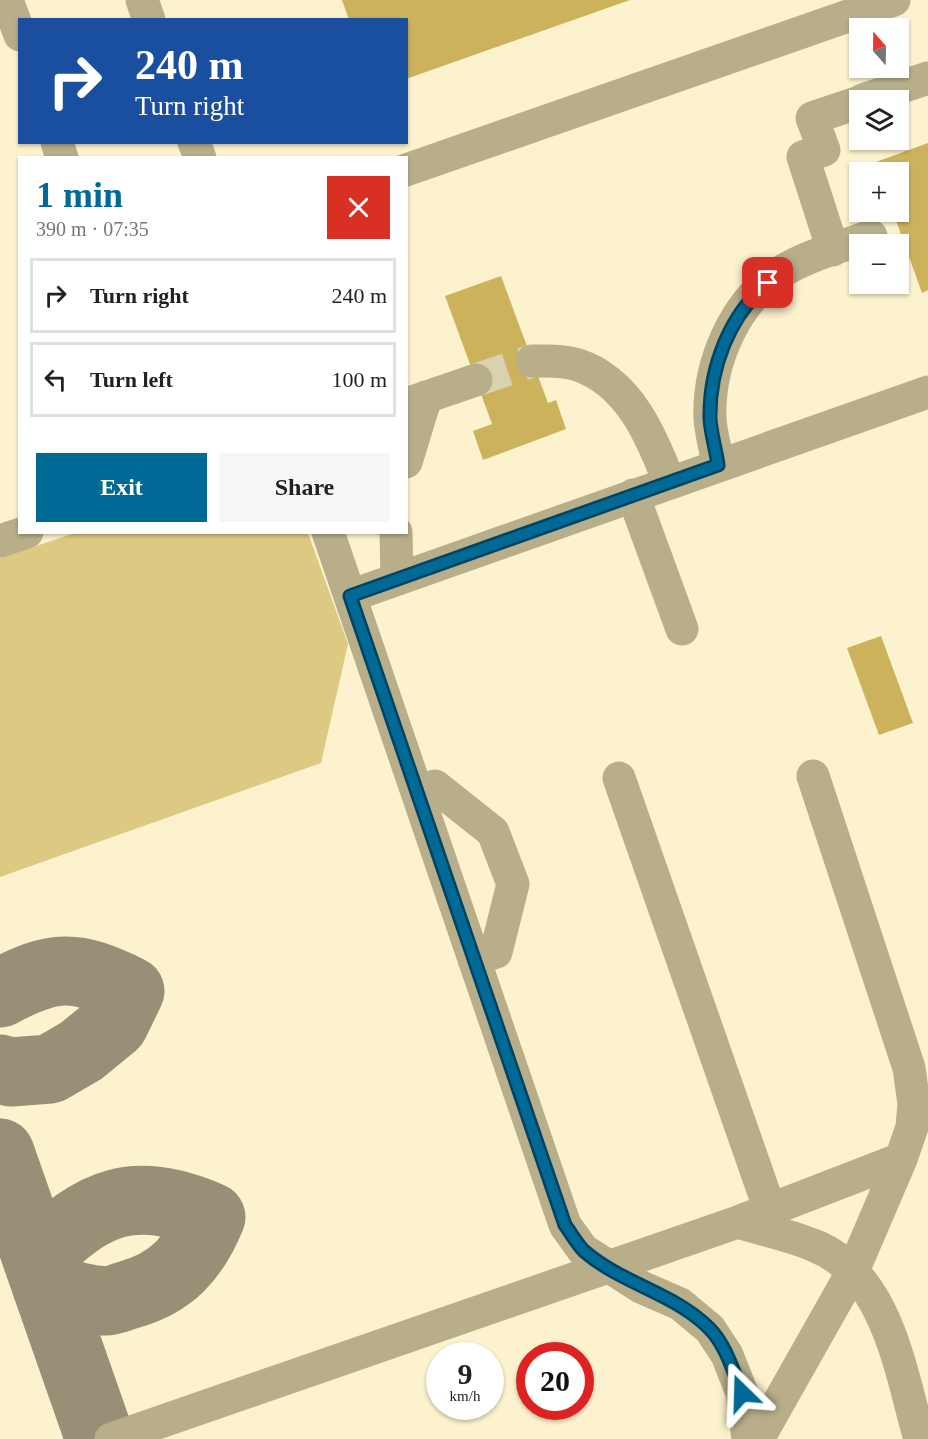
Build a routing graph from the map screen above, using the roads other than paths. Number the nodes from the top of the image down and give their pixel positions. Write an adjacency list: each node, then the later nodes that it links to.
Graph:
1 (8, 0): 5 (lane)
2 (142, 0): 4 (lane)
3 (894, 0): 9 (lane)
4 (148, 18)
5 (18, 28)
6 (928, 78): 7 (lane)
7 (893, 90)
8 (849, 105): 11 (lane)
9 (408, 169)
10 (849, 244): 11 (lane)
11 (833, 250): 17 (lane)
12 (532, 361): 18 (lane)
13 (476, 380): 15 (lane)
14 (928, 392): 17 (lane)
15 (416, 400): 16 (lane)
16 (408, 450)
17 (718, 465): 18 (lane)
18 (669, 482): 19 (lane)
19 (633, 495): 24 (lane); 26 (lane)
20 (21, 534): 23 (lane)
21 (329, 534): 25 (lane)
22 (396, 534): 24 (lane)
23 (0, 541)
24 (397, 579): 25 (lane)
25 (350, 596): 29 (lane)
26 (682, 629)
27 (813, 776): 31 (lane)
28 (619, 778): 32 (lane)
29 (417, 792): 30 (lane); 30 (lane)
30 (474, 960): 34 (lane)
31 (901, 1159): 32 (lane); 35 (lane)
32 (770, 1210): 33 (lane)
33 (738, 1222): 34 (lane); 35 (lane)
34 (608, 1267): 36 (lane); 37 (lane)
35 (853, 1271): 38 (lane); 39 (lane)
36 (111, 1439)
37 (748, 1439)
38 (758, 1439)
39 (920, 1439)

